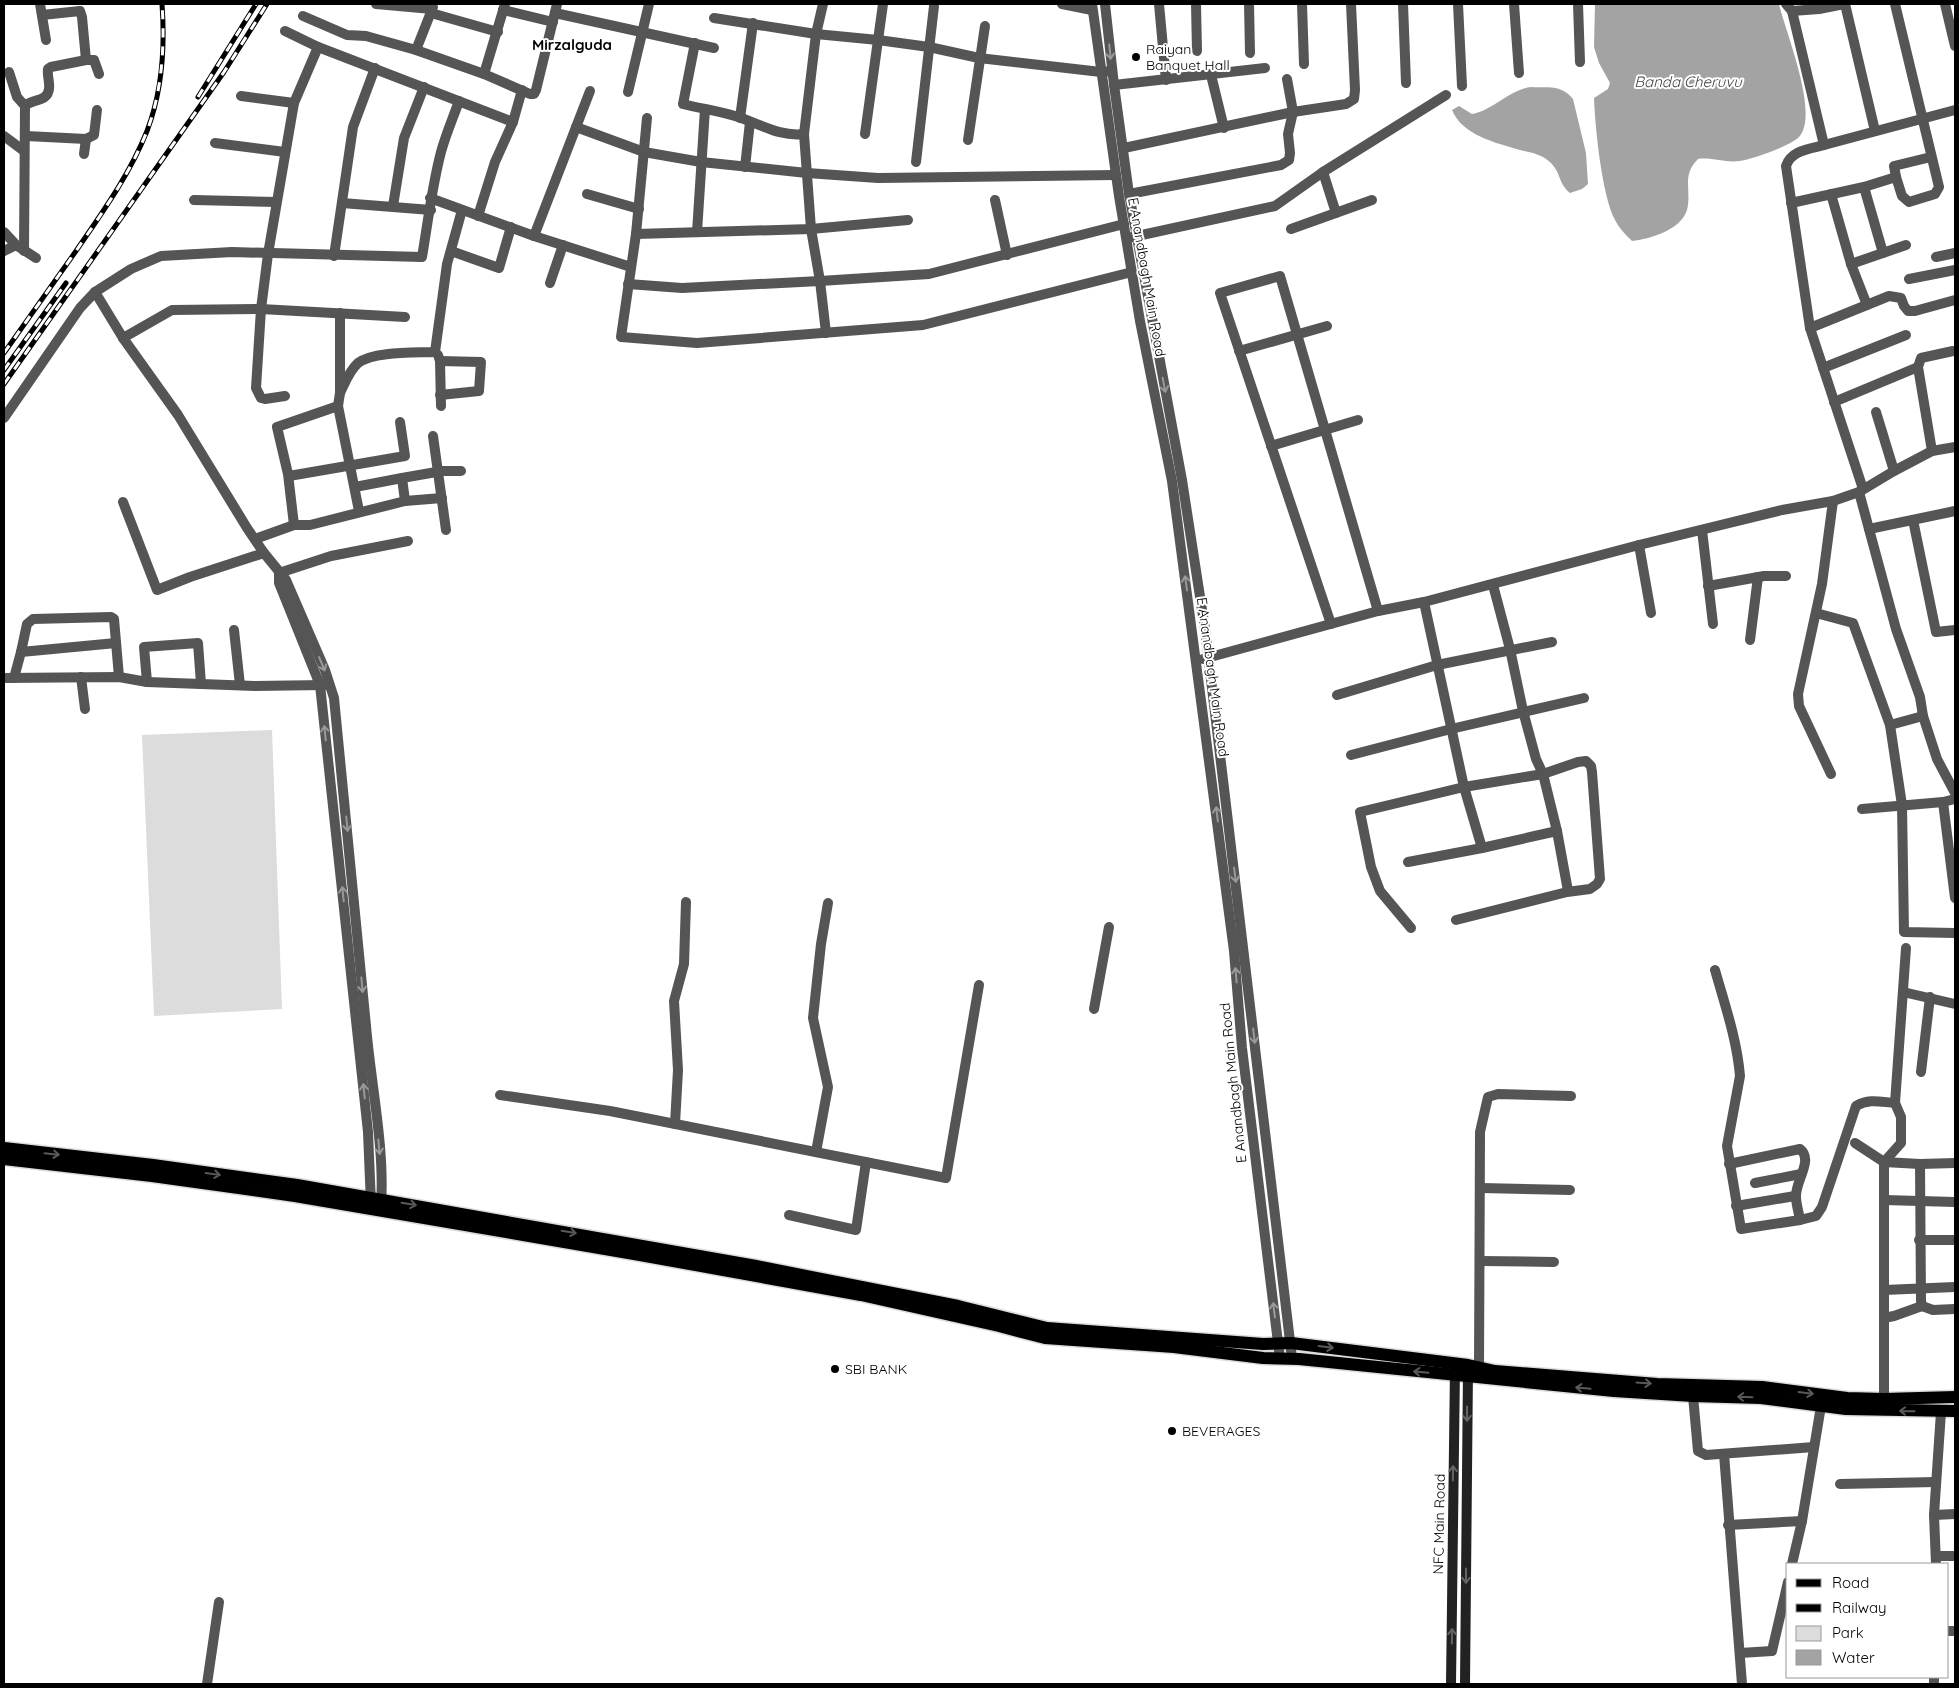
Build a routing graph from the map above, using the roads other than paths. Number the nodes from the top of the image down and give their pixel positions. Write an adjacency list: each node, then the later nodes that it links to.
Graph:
1 (40, 4): 27 (street)
2 (376, 4): 25 (street)
3 (649, 4): 34 (street)
4 (822, 4): 35 (street)
5 (883, 4): 37 (street)
6 (1062, 4): 23 (street)
7 (1105, 4): 52 (street, E Anandbagh Main Road, one-way to 52)
8 (1159, 4): 60 (street)
9 (1196, 4): 44 (street)
10 (1248, 4): 45 (street)
11 (1302, 4): 49 (street)
12 (1351, 4): 76 (street)
13 (1403, 4): 61 (street)
14 (1458, 4): 63 (street)
15 (1514, 4): 55 (street)
16 (1578, 4): 48 (street)
17 (1845, 4): 21 (street); 84 (street)
18 (1896, 4): 79 (street)
19 (1945, 4): 39 (street)
20 (934, 6): 41 (street)
21 (1819, 6): 24 (street)
22 (504, 7): 26 (street); 33 (street)
23 (1092, 7): 54 (street, E Anandbagh Main Road)
24 (1789, 8): 92 (street)
25 (432, 9): 33 (street); 43 (street)
26 (555, 13): 34 (street); 65 (street)
27 (42, 15): 36 (street); 47 (street)
28 (303, 16): 43 (street)
29 (714, 18): 30 (street)
30 (753, 23): 35 (street); 78 (street)
31 (984, 26): 46 (street)
32 (285, 31): 40 (street)
33 (498, 32): 57 (street)
34 (643, 32): 38 (street); 67 (street)
35 (816, 34): 37 (street); 85 (street)
36 (46, 40)
37 (878, 40): 41 (street); 86 (street)
38 (695, 43): 42 (street); 73 (street)
39 (1955, 46)
40 (318, 47): 50 (street); 71 (street)
41 (929, 47): 46 (street); 100 (street)
42 (714, 48)
43 (416, 50): 57 (street)
44 (1197, 51)
45 (1250, 53)
46 (979, 58): 54 (street); 90 (street)
47 (86, 60): 56 (street); 72 (street)
48 (1580, 62)
49 (1304, 64)
50 (374, 68): 64 (street); 115 (street)
51 (1265, 68): 58 (street)
52 (1112, 71): 54 (street); 62 (street, E Anandbagh Main Road)
53 (9, 72): 72 (street)
54 (1101, 72): 104 (street, E Anandbagh Main Road)
55 (1519, 73)
56 (99, 74)
57 (484, 74): 65 (street)
58 (1211, 76): 60 (street); 83 (street)
59 (1287, 79): 76 (street)
60 (1166, 80): 62 (street)
61 (1406, 83)
62 (1114, 86): 93 (street, E Anandbagh Main Road)
63 (1462, 86)
64 (424, 87): 70 (street); 117 (street)
65 (522, 90): 80 (street)
66 (590, 91): 82 (street)
67 (628, 92)
68 (1446, 95): 102 (street)
69 (241, 96): 71 (street)
70 (459, 101): 80 (street); 110 (street)
71 (294, 104): 95 (street)
72 (25, 106): 88 (street)
73 (705, 109): 78 (street); 99 (street)
74 (97, 110): 89 (street)
75 (1955, 110): 79 (street)
76 (1293, 112): 83 (street); 108 (street)
77 (647, 118): 96 (street)
78 (740, 118): 81 (street)
79 (1922, 119): 84 (street); 98 (street)
80 (513, 122): 122 (street)
81 (750, 122): 85 (street); 101 (street)
82 (576, 127): 96 (street); 131 (street)
83 (1224, 128): 93 (street)
84 (1876, 131): 92 (street)
85 (804, 134): 103 (street)
86 (865, 134)
87 (4, 136): 94 (street)
88 (26, 136): 89 (street); 94 (street)
89 (86, 138): 97 (street)
90 (968, 140)
91 (215, 142): 95 (street)
92 (1824, 146): 116 (street)
93 (1124, 148): 108 (street, E Anandbagh Main Road)
94 (24, 150): 135 (street)
95 (285, 152): 114 (street)
96 (644, 152): 99 (street); 118 (street)
97 (84, 154)
98 (1931, 157): 105 (street); 105 (street)
99 (701, 162): 101 (street); 129 (street)
100 (916, 162)
101 (745, 167): 103 (street)
102 (1324, 172): 121 (street); 132 (street)
103 (807, 174): 104 (street); 126 (street)
104 (1116, 175): 124 (street, E Anandbagh Main Road)
105 (1896, 177): 106 (street)
106 (1864, 187): 109 (street); 138 (street)
107 (587, 194): 118 (street)
108 (1129, 194): 132 (street, E Anandbagh Main Road)
109 (1831, 194): 116 (street); 145 (street)
110 (430, 198): 119 (street); 120 (street)
111 (194, 200): 114 (street)
112 (995, 200): 141 (street)
113 (1372, 200): 121 (street)
114 (276, 202): 140 (street)
115 (342, 203): 117 (street); 142 (street)
116 (1791, 204): 160 (street)
117 (393, 206): 119 (street)
118 (639, 209): 130 (street)
119 (431, 210): 142 (street)
120 (462, 210): 122 (street); 137 (street)
121 (1336, 213): 127 (street)
122 (478, 216): 125 (street)
123 (908, 220): 126 (street)
124 (1124, 224): 132 (street, E Anandbagh Main Road); 141 (street)
125 (511, 227): 131 (street); 137 (street)
126 (811, 229): 129 (street); 150 (street)
127 (1292, 229)
128 (4, 232): 135 (street)
129 (697, 232): 130 (street)
130 (636, 234): 146 (street)
131 (534, 236): 133 (street)
132 (1132, 237): 148 (street, E Anandbagh Main Road); 227 (street, E Anandbagh Main Road, one-way to 227)
133 (563, 245): 146 (street); 151 (street)
134 (1906, 245): 138 (street)
135 (20, 248): 136 (street); 144 (street)
136 (4, 251)
137 (451, 251): 167 (street)
138 (1883, 253): 145 (street)
139 (1955, 253): 143 (street)
140 (268, 254): 142 (street); 153 (street); 156 (street)
141 (1007, 254): 150 (street)
142 (334, 256)
143 (1936, 257)
144 (36, 258)
145 (1851, 264): 155 (street)
146 (631, 266): 152 (street)
147 (1955, 270): 149 (street)
148 (1132, 272): 161 (street); 228 (street, E Anandbagh Main Road, one-way to 148)
149 (1910, 279)
150 (820, 281): 152 (street); 161 (street)
151 (550, 283)
152 (628, 284): 161 (street)
153 (95, 292): 164 (street); 178 (street)
154 (1955, 300): 155 (street)
155 (1867, 305): 160 (street)
156 (261, 309): 157 (street); 164 (street); 173 (street)
157 (340, 313): 158 (street); 171 (street)
158 (405, 317)
159 (1327, 326): 162 (street)
160 (1810, 328): 170 (street)
161 (826, 333)
162 (1297, 334): 165 (street); 165 (street); 181 (street)
163 (1906, 335): 170 (street)
164 (123, 338): 205 (street)
165 (1239, 351): 183 (street)
166 (1953, 351): 169 (street)
167 (435, 352): 168 (street); 171 (street)
168 (440, 361): 172 (street); 172 (street)
169 (1918, 367): 174 (street); 185 (street)
170 (1823, 368): 174 (street)
171 (340, 393): 175 (street)
172 (440, 395): 176 (street)
173 (285, 396)
174 (1834, 402): 193 (street)
175 (338, 406): 186 (street); 190 (street)
176 (441, 406)
177 (1876, 412): 188 (street)
178 (4, 418)
179 (1358, 420): 181 (street)
180 (400, 422): 186 (street)
181 (1325, 431): 183 (street); 215 (street)
182 (433, 436): 189 (street)
183 (1271, 446): 218 (street)
184 (1955, 446): 185 (street)
185 (1932, 451): 188 (street)
186 (350, 465): 190 (street); 192 (street)
187 (461, 471): 189 (street)
188 (1894, 471): 193 (street)
189 (438, 472): 191 (street); 194 (street)
190 (289, 476): 201 (street)
191 (402, 478): 192 (street); 195 (street)
192 (354, 486): 199 (street)
193 (1861, 491): 196 (street); 202 (street)
194 (442, 498): 195 (street); 203 (street)
195 (405, 501): 199 (street)
196 (1833, 501): 204 (street); 217 (street)
197 (123, 502): 208 (street)
198 (1955, 511): 200 (street)
199 (360, 512): 201 (street)
200 (1913, 520): 202 (street); 221 (street)
201 (294, 525): 205 (street)
202 (1869, 529): 241 (street)
203 (446, 530)
204 (1702, 530): 207 (street); 213 (street)
205 (255, 539): 208 (street)
206 (408, 541): 209 (street)
207 (1639, 545): 212 (street); 216 (street)
208 (264, 553): 209 (street)
209 (279, 573): 236 (street)
210 (1786, 576): 211 (street)
211 (1758, 577): 213 (street); 222 (street)
212 (1493, 584): 214 (street); 225 (street)
213 (1708, 586): 219 (street)
214 (1424, 602): 215 (street); 229 (street)
215 (1378, 611): 218 (street)
216 (1651, 613)
217 (1816, 613): 242 (street); 246 (street)
218 (1331, 624): 227 (street)
219 (1713, 624)
220 (234, 630): 235 (street)
221 (1955, 630)
222 (1750, 640)
223 (1552, 642): 225 (street)
224 (116, 643): 226 (street); 226 (street); 231 (street)
225 (1510, 649): 229 (street); 240 (street)
226 (21, 652): 232 (street)
227 (1208, 658): 228 (street); 309 (street, E Anandbagh Main Road, one-way to 309)
228 (1197, 659): 310 (street, E Anandbagh Main Road, one-way to 228)
229 (1437, 665): 237 (street); 243 (street)
230 (81, 677): 231 (street); 232 (street); 239 (street)
231 (119, 677): 233 (street)
232 (9, 678)
233 (147, 682): 234 (street); 234 (street)
234 (201, 684): 235 (street)
235 (240, 685): 236 (street)
236 (325, 685): 294 (street)
237 (1337, 695)
238 (1584, 698): 240 (street)
239 (85, 709)
240 (1523, 711): 243 (street); 245 (street)
241 (1924, 716): 242 (street); 248 (street)
242 (1890, 725): 251 (street)
243 (1451, 729): 244 (street); 247 (street)
244 (1351, 755)
245 (1543, 774): 247 (street); 253 (street); 257 (street)
246 (1831, 774)
247 (1464, 787): 254 (street); 263 (street)
248 (1955, 792)
249 (1955, 799): 250 (street)
250 (1943, 802): 251 (street); 255 (street)
251 (1902, 805): 252 (street); 264 (street)
252 (1862, 809)
253 (1557, 831): 254 (street); 257 (street)
254 (1482, 848): 256 (street)
255 (1952, 849): 258 (street)
256 (1408, 862)
257 (1568, 892): 261 (street)
258 (1955, 898)
259 (686, 902): 276 (street)
260 (828, 903): 279 (street)
261 (1456, 920)
262 (1109, 927): 271 (street)
263 (1411, 928)
264 (1955, 933)
265 (1906, 948): 268 (street)
266 (1715, 970): 284 (street)
267 (979, 985): 281 (street)
268 (1903, 992): 269 (street); 275 (street)
269 (1930, 997): 270 (street); 272 (street)
270 (1955, 1004)
271 (1094, 1009)
272 (1921, 1072)
273 (500, 1095): 276 (street)
274 (1571, 1096): 288 (street)
275 (1895, 1103): 282 (street); 297 (street)
276 (675, 1124): 279 (street)
277 (1855, 1143): 282 (street)
278 (4, 1148): 294 (main road, one-way to 294)
279 (816, 1152): 281 (street)
280 (4, 1159): 294 (main road)
281 (866, 1162): 296 (street)
282 (1884, 1162): 285 (street); 291 (street)
283 (1955, 1163): 285 (street)
284 (1729, 1164): 286 (street); 295 (street)
285 (1920, 1164): 292 (street)
286 (1801, 1174): 287 (street); 290 (street)
287 (1756, 1183)
288 (1481, 1188): 289 (street); 301 (street)
289 (1570, 1190)
290 (1795, 1196): 295 (street); 297 (street)
291 (1884, 1200): 292 (street); 305 (street)
292 (1919, 1202): 293 (street); 298 (street)
293 (1955, 1202)
294 (376, 1204): 300 (main road)
295 (1736, 1206): 297 (street)
296 (790, 1215)
297 (1800, 1220)
298 (1919, 1240): 299 (street); 303 (street)
299 (1955, 1240)
300 (610, 1244): 310 (main road); 311 (main road)
301 (1481, 1261): 302 (street); 312 (street)
302 (1554, 1262)
303 (1921, 1287): 304 (street); 305 (street); 306 (street)
304 (1955, 1287)
305 (1884, 1290): 308 (street)
306 (1922, 1306): 307 (street); 308 (street)
307 (1955, 1309)
308 (1884, 1318): 315 (street)
309 (1291, 1343): 310 (main road); 311 (street, E Anandbagh Main Road); 312 (main road, one-way to 312)
310 (1278, 1344): 311 (street, E Anandbagh Main Road)
311 (1286, 1359): 312 (main road, one-way to 311)
312 (1465, 1370): 313 (main road, one-way to 312); 315 (main road, one-way to 315); 334 (main road, NFC Main Road, one-way to 312); 335 (main road, NFC Main Road, one-way to 335)
313 (1693, 1396): 316 (main road, one-way to 313); 320 (street)
314 (1955, 1398): 315 (main road)
315 (1884, 1399)
316 (1821, 1406): 317 (main road, one-way to 316); 319 (street)
317 (1941, 1412): 318 (main road); 321 (street)
318 (1955, 1412)
319 (1814, 1447): 320 (street); 325 (street)
320 (1724, 1454): 326 (street)
321 (1936, 1482): 322 (street); 324 (street)
322 (1840, 1484)
323 (1955, 1514): 324 (street)
324 (1934, 1515): 328 (street)
325 (1802, 1521): 326 (street); 329 (street)
326 (1728, 1525): 332 (street)
327 (1955, 1556): 328 (street)
328 (1936, 1560)
329 (1792, 1563)
330 (1786, 1591): 332 (street)
331 (218, 1602): 333 (street)
332 (1740, 1653): 336 (street)
333 (207, 1684)
334 (1451, 1684)
335 (1465, 1684)
336 (1742, 1684)

